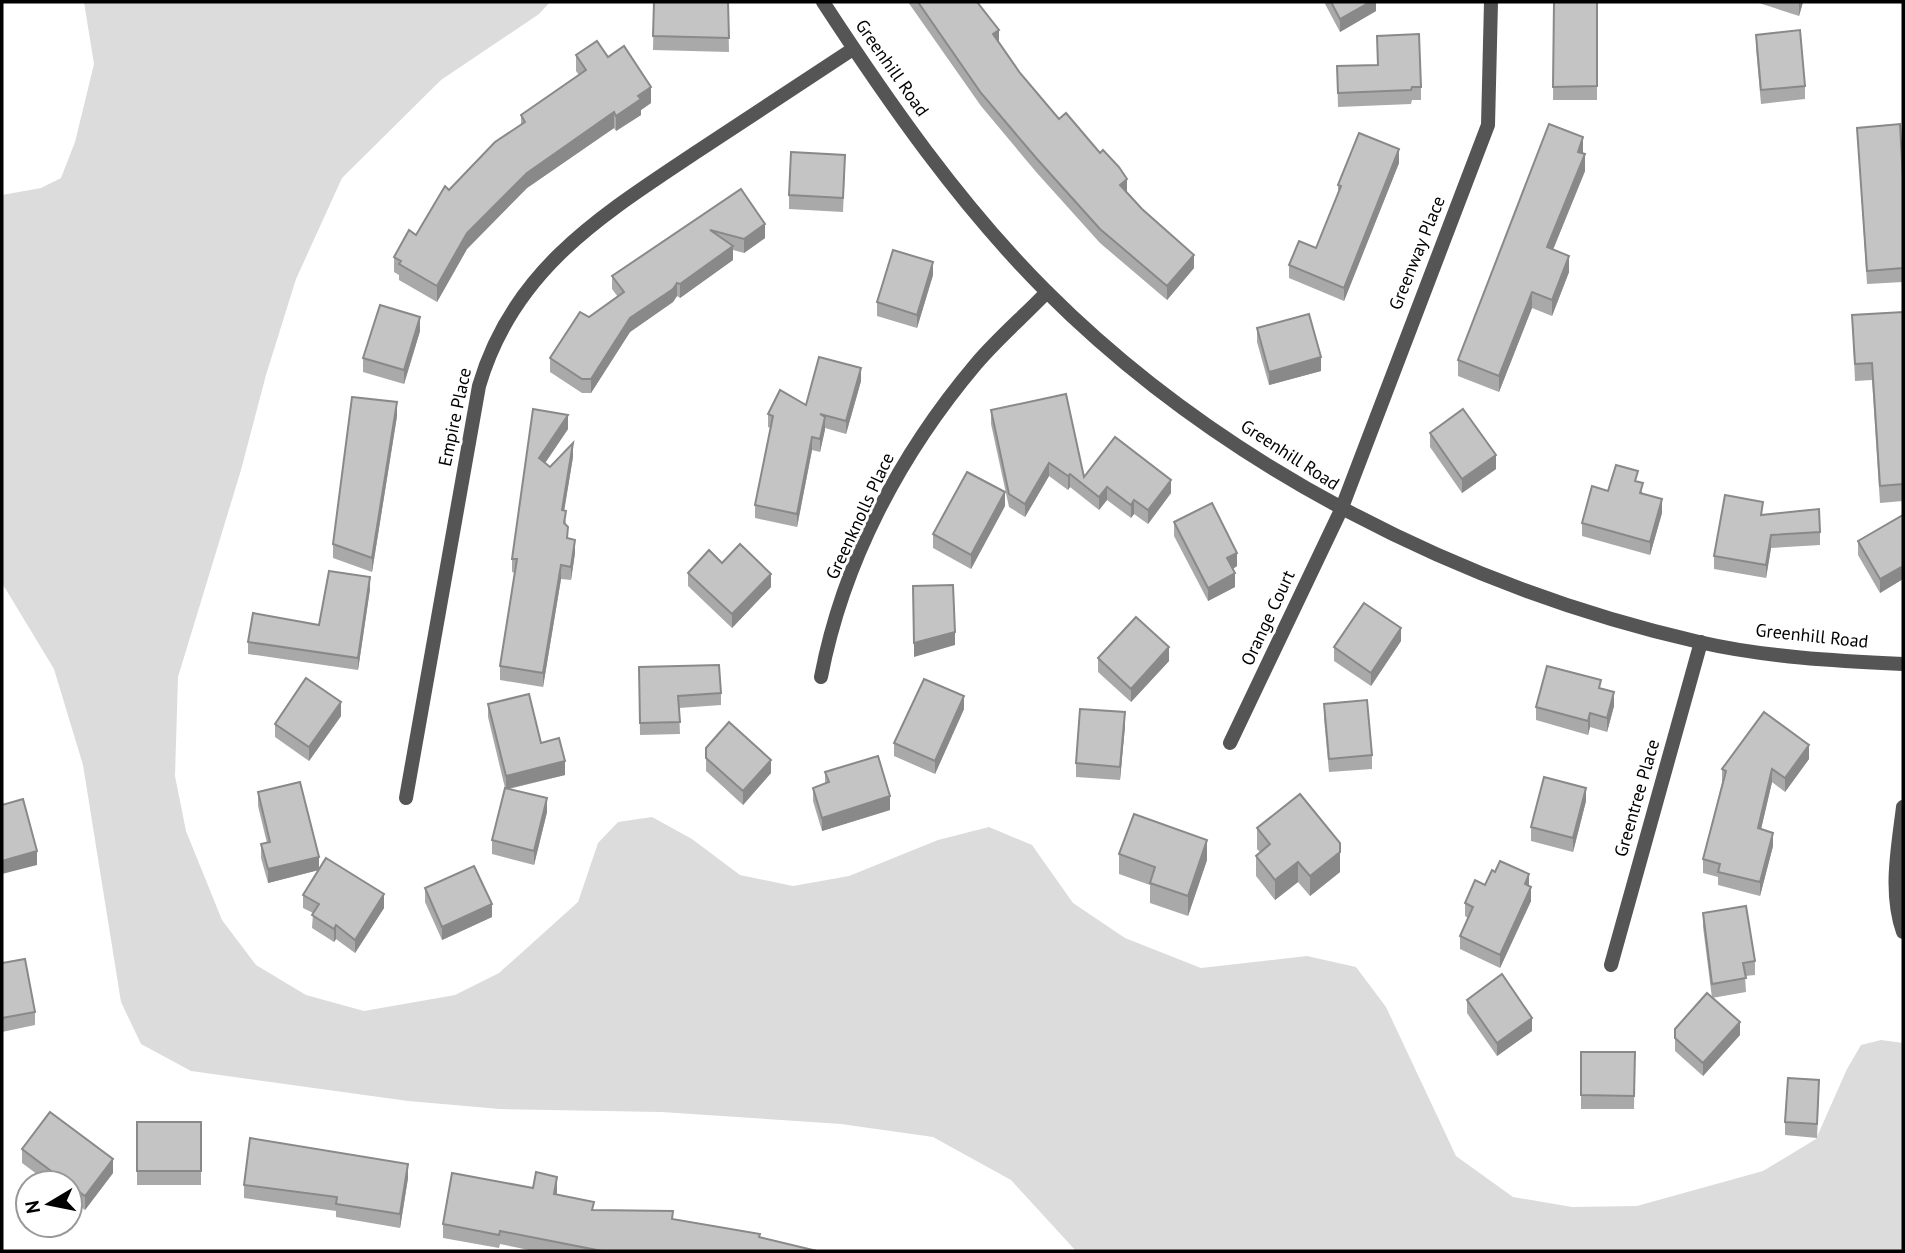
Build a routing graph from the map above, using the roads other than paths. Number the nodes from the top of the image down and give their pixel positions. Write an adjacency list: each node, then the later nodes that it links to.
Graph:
1 (823, 2): 3 (street, Greenhill Road)
2 (1491, 2): 5 (street, Greenway Place)
3 (853, 49): 4 (street, Greenhill Road); 10 (street, Empire Place)
4 (1047, 292): 5 (street, Greenhill Road); 8 (street, Greenknolls Place)
5 (1341, 510): 6 (street, Greenhill Road); 9 (street, Orange Court)
6 (1701, 642): 7 (street, Greenhill Road); 13 (street, Greentree Place)
7 (1903, 664)
8 (821, 677)
9 (1230, 743)
10 (406, 798)
11 (1903, 807): 12 (street)
12 (1903, 932)
13 (1611, 965)

